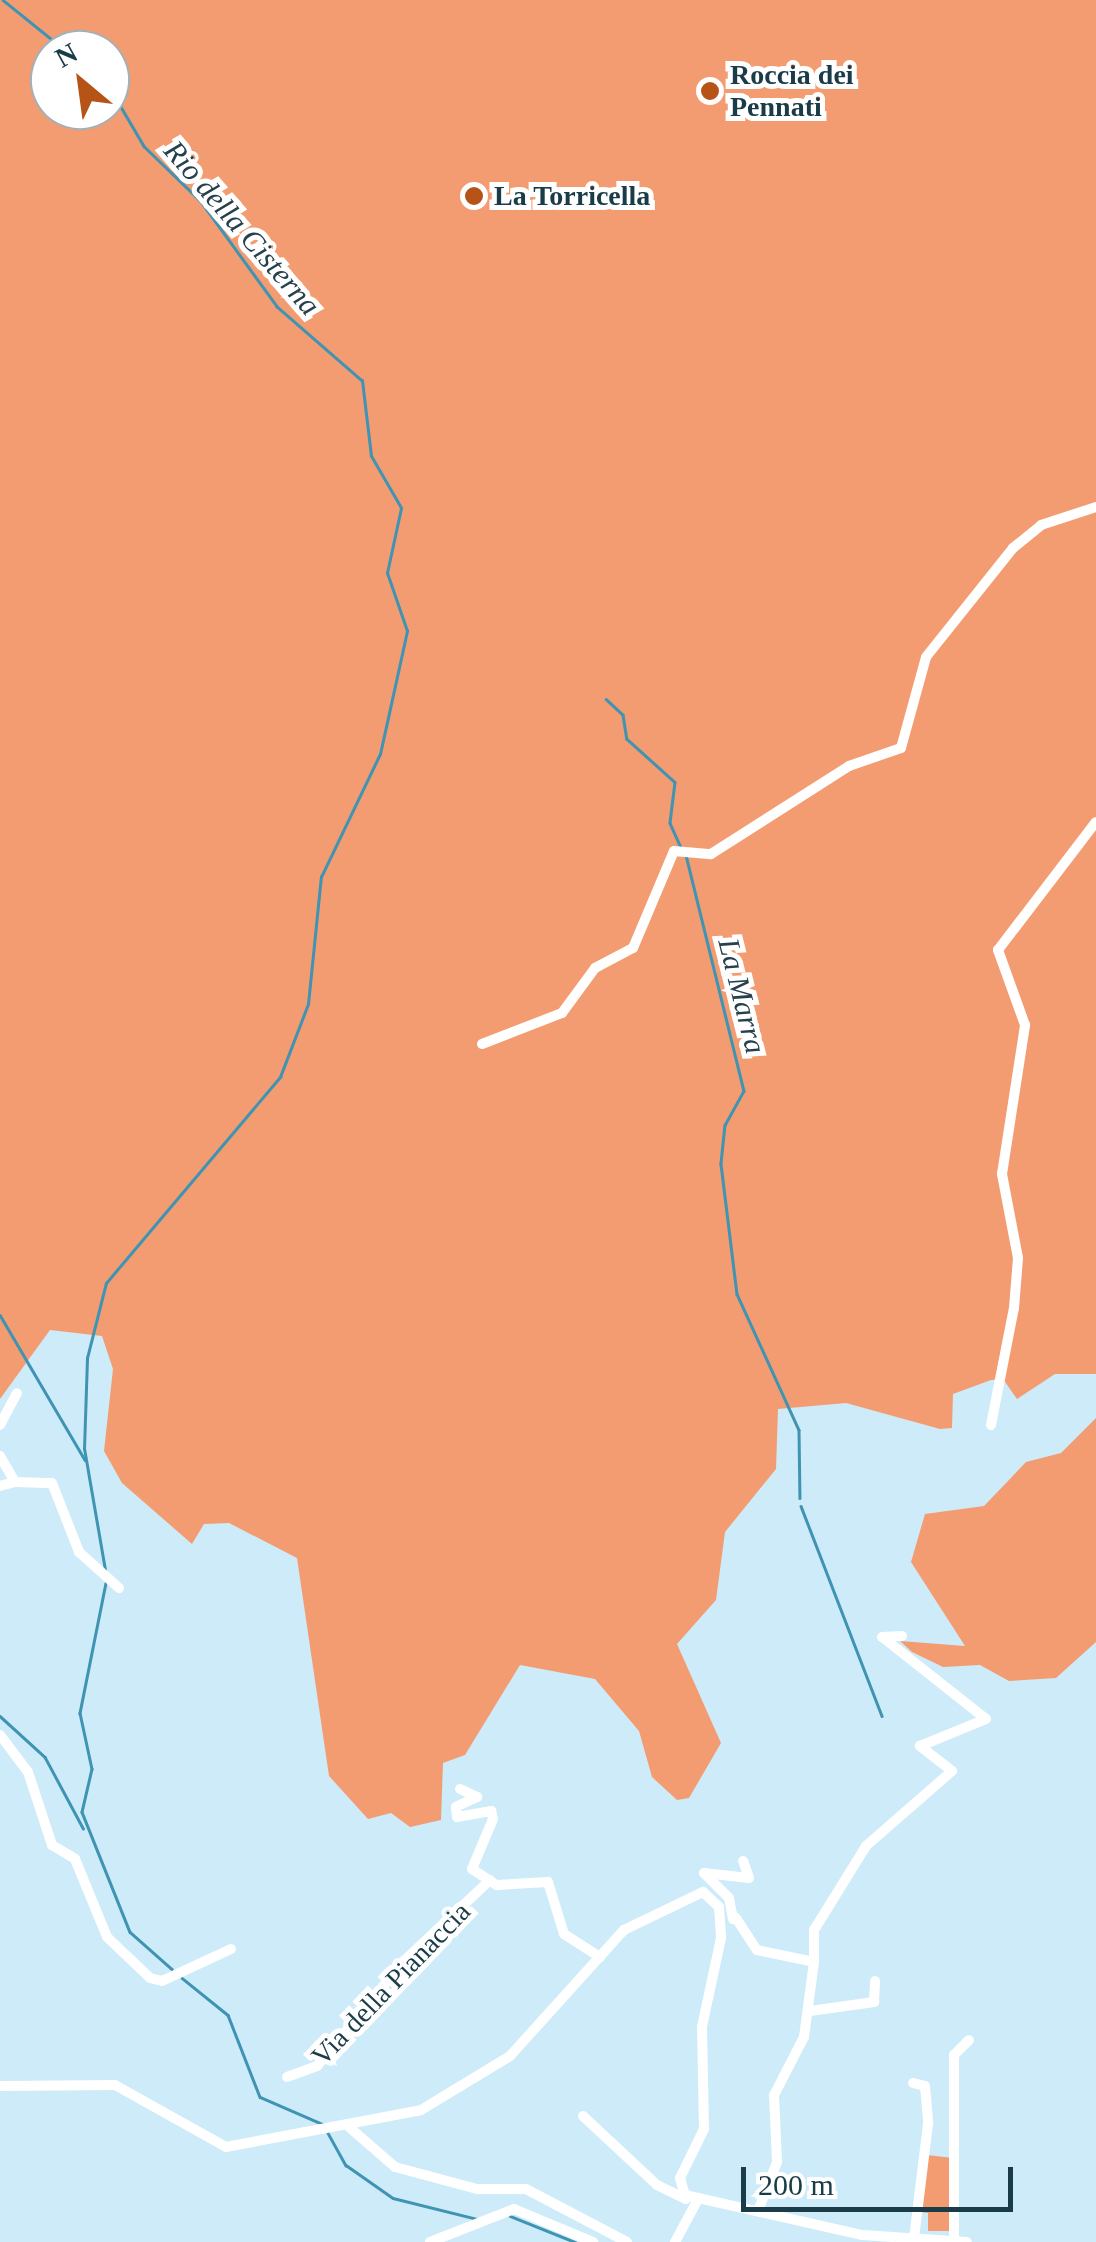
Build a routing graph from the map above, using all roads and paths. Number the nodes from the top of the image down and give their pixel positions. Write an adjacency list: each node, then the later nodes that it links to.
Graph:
1 (1096, 507): 3 (street)
2 (1096, 822): 6 (street)
3 (482, 1044)
4 (17, 1393): 5 (street)
5 (0, 1424)
6 (991, 1425)
7 (0, 1456): 8 (street)
8 (15, 1482): 9 (street); 10 (street)
9 (0, 1486)
10 (111, 1582)
11 (902, 1636): 20 (street)
12 (0, 1735): 18 (street)
13 (460, 1789): 15 (street)
14 (744, 1862): 16 (street)
15 (490, 1880): 19 (street); 24 (street, Via della Pianaccia)
16 (736, 1918): 17 (street); 20 (street)
17 (722, 1922): 19 (street); 29 (street)
18 (231, 1949)
19 (600, 1957): 28 (street)
20 (814, 1962): 22 (street)
21 (875, 1981): 22 (street)
22 (810, 2011): 30 (street)
23 (970, 2040): 32 (street)
24 (287, 2077)
25 (913, 2083): 31 (street)
26 (0, 2086): 28 (street)
27 (583, 2116): 29 (street)
28 (349, 2126): 35 (street)
29 (694, 2201): 30 (street); 36 (street)
30 (758, 2211): 31 (street)
31 (914, 2238): 32 (street)
32 (954, 2239): 37 (street)
33 (430, 2242): 34 (street)
34 (593, 2242)
35 (627, 2242)
36 (675, 2242)
37 (967, 2242)

